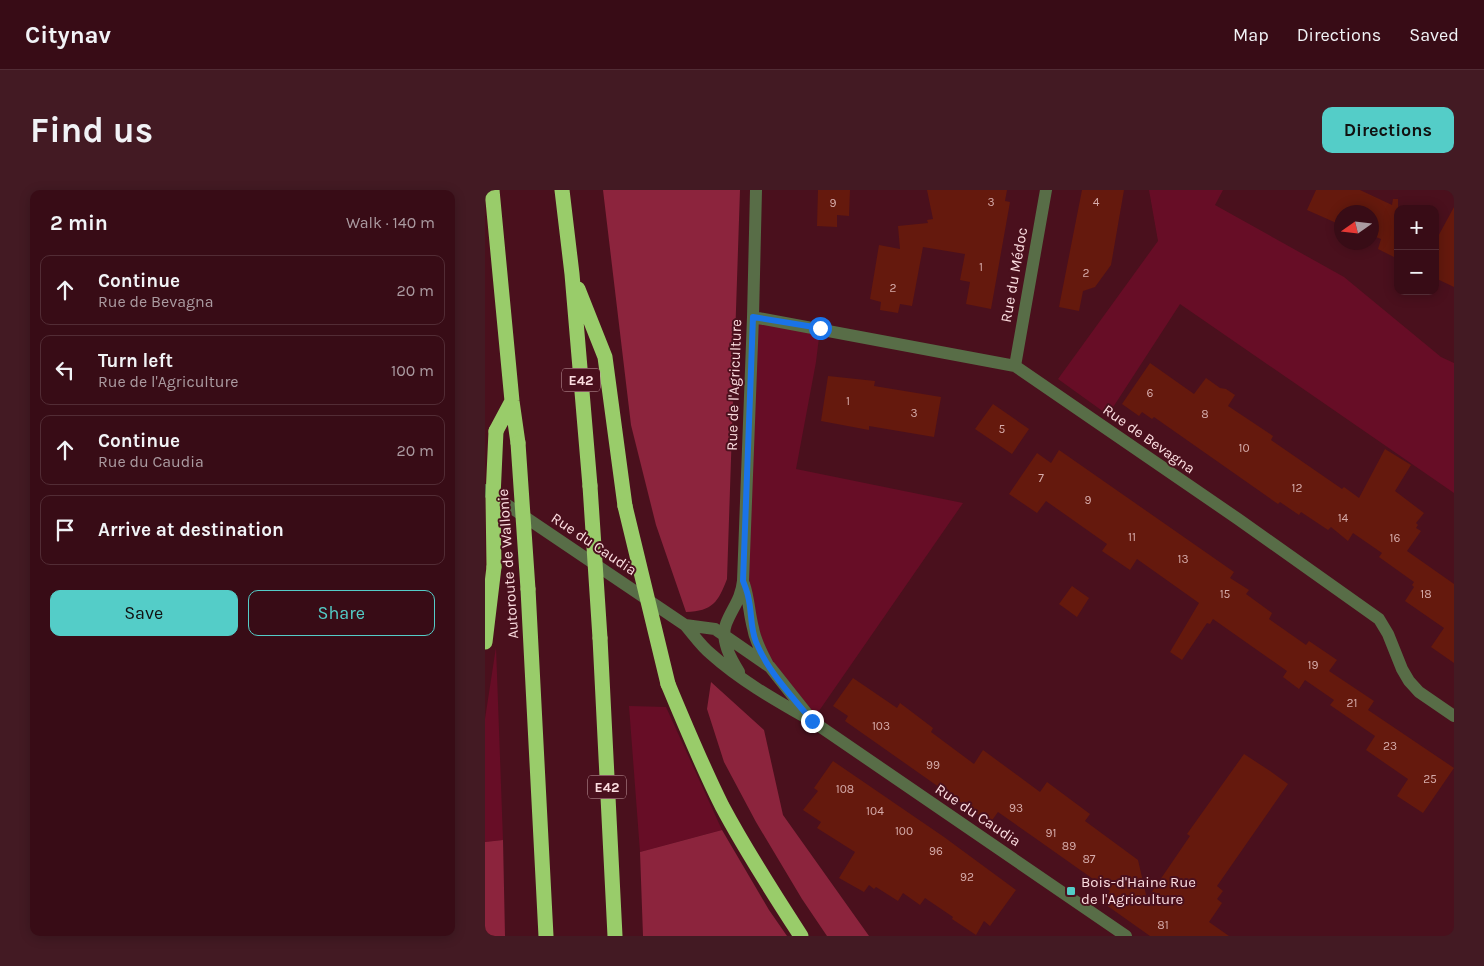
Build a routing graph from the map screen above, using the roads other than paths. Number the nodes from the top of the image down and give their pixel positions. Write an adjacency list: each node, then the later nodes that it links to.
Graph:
1 (492, 190): 8 (highway, Autoroute de Wallonie)
2 (562, 190): 5 (highway, E42)
3 (756, 190): 6 (street, Rue de l'Agriculture)
4 (1046, 190): 7 (street, Rue du Médoc)
5 (572, 274): 25 (highway, E42, bridge); 26 (highway, bridge)
6 (753, 317): 7 (street, Rue de Bevagna); 10 (street, Rue de l'Agriculture)
7 (1015, 366): 22 (street, Rue de Bevagna)
8 (512, 401): 16 (highway, bridge); 24 (highway, Autoroute de Wallonie, bridge)
9 (485, 490): 12 (street, Rue du Caudia)
10 (743, 581): 11 (street, Rue de l'Agriculture); 14 (street, Rue de l'Agriculture)
11 (736, 604): 13 (street); 15 (street, Rue de l'Agriculture)
12 (685, 625): 13 (street, Rue du Caudia); 18 (street, Rue du Caudia)
13 (703, 626): 15 (street, Rue du Caudia)
14 (753, 628): 17 (street); 20 (street, Rue de l'Agriculture)
15 (725, 637): 17 (street, Rue du Caudia); 19 (street, Rue de l'Agriculture)
16 (485, 642)
17 (742, 649): 19 (street); 20 (street, Rue du Caudia)
18 (709, 654): 19 (street); 21 (street, Rue du Caudia)
19 (729, 655): 21 (street, Rue de l'Agriculture)
20 (770, 667): 23 (street, Rue du Caudia)
21 (743, 678): 23 (street, Rue du Caudia)
22 (1454, 716)
23 (812, 721): 27 (street, Rue du Caudia)
24 (546, 936)
25 (615, 936)
26 (801, 936)
27 (1125, 936)

